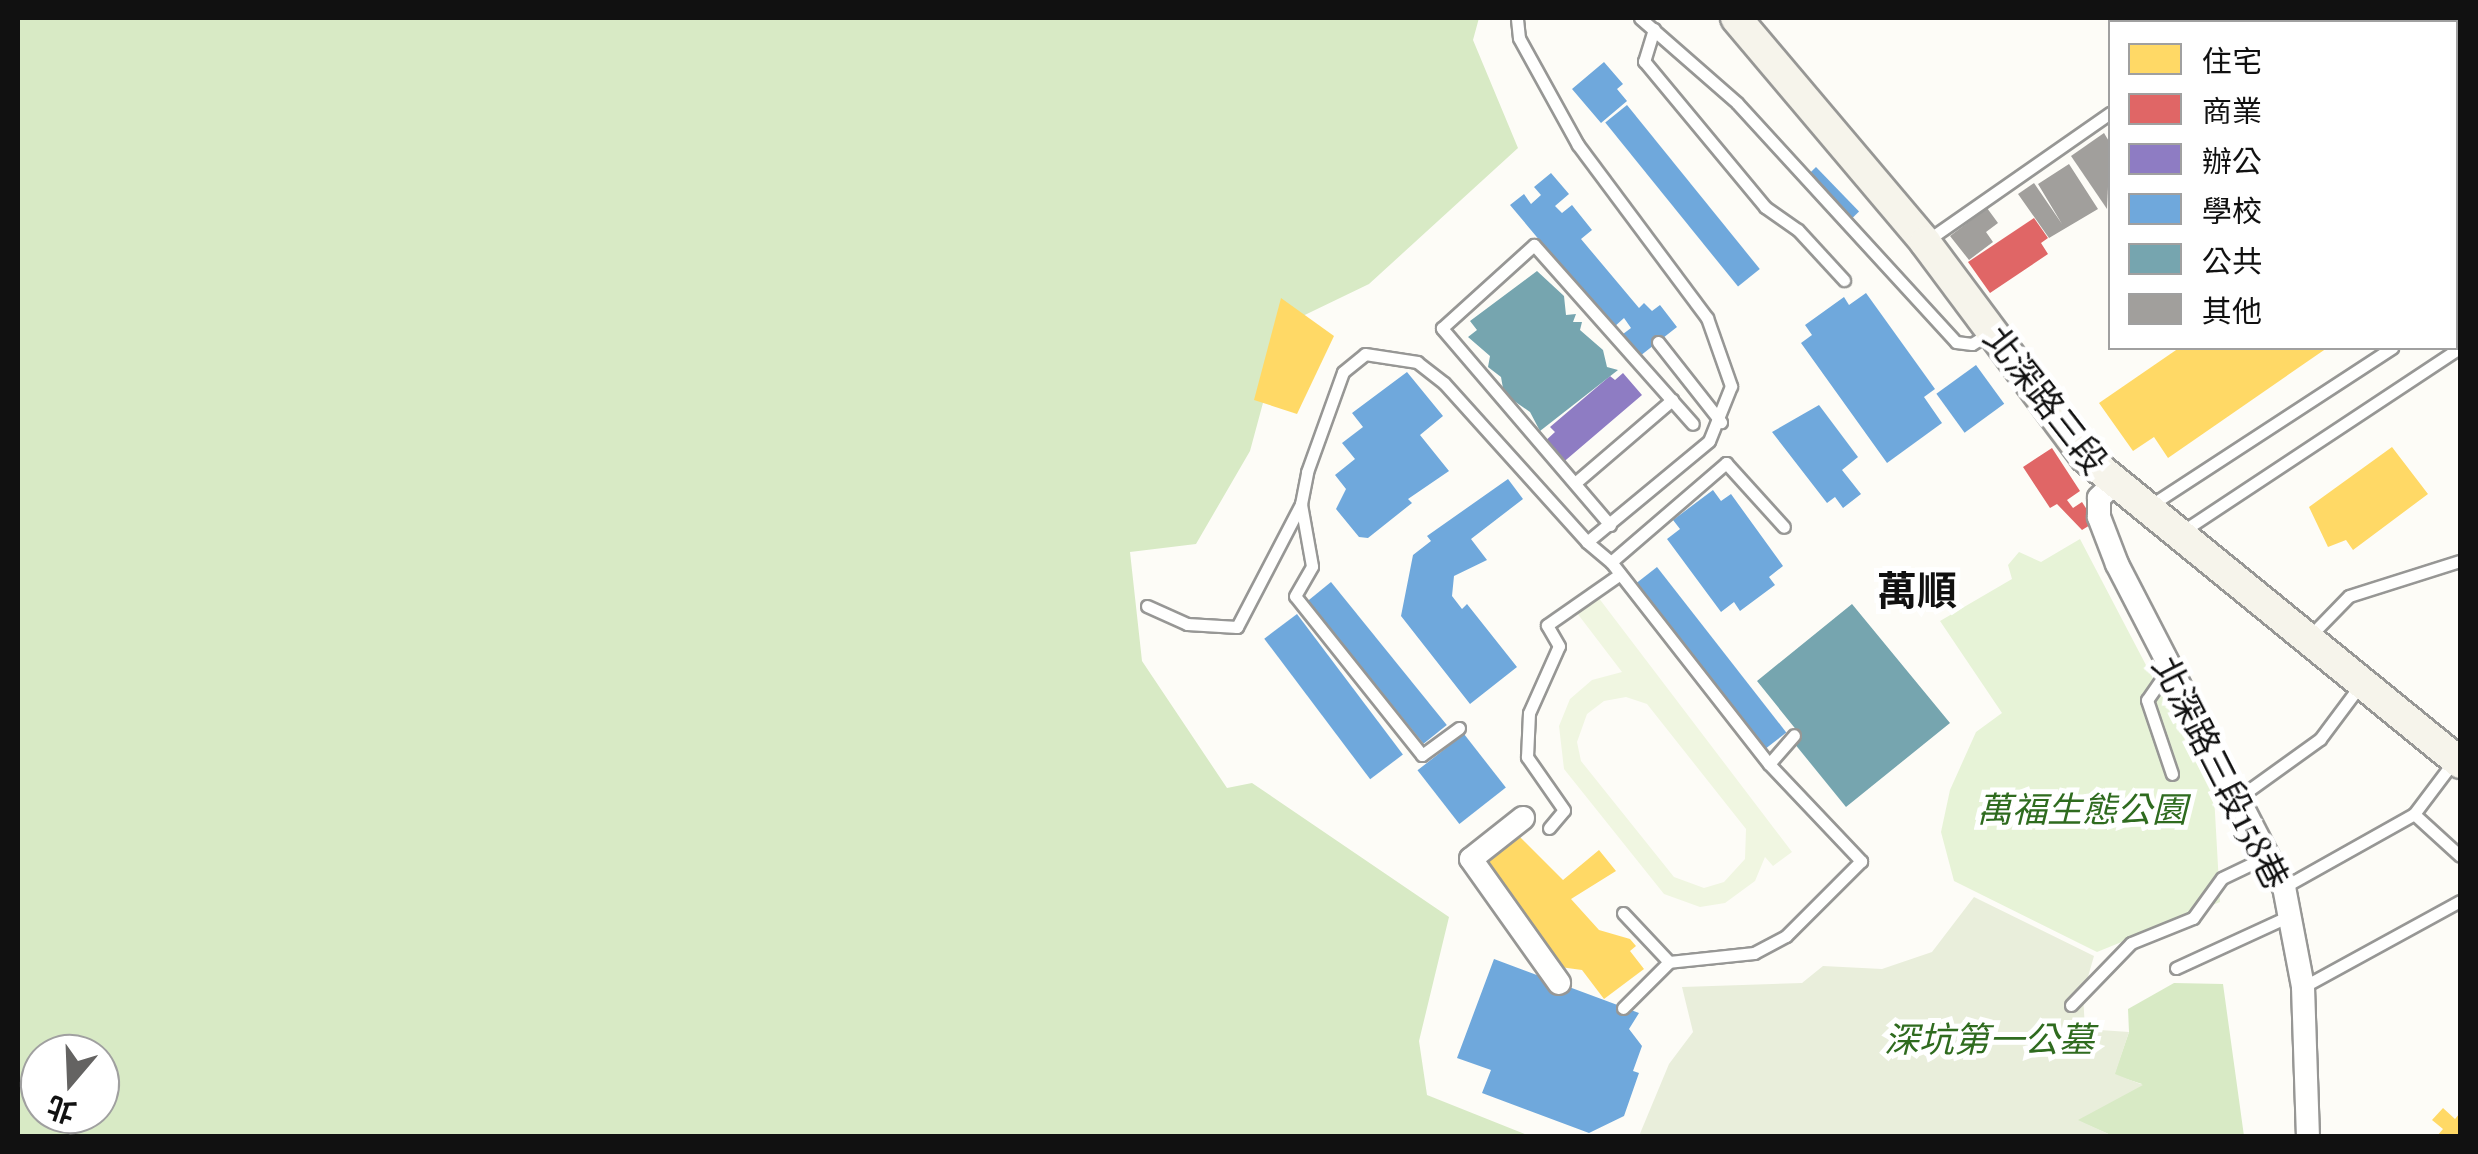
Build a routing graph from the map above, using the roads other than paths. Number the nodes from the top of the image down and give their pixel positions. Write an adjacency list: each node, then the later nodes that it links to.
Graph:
1 (1517, 18): 13 (lane)
2 (1640, 18): 4 (lane)
3 (1736, 18): 6 (main road, 北深路三段)
4 (1654, 29): 7 (lane); 8 (lane)
5 (2108, 114): 6 (lane)
6 (1925, 242): 8 (main road, 北深路三段)
7 (1844, 280)
8 (1994, 330): 16 (main road, 北深路三段)
9 (1658, 342): 13 (lane)
10 (2389, 350): 18 (lane)
11 (2457, 350): 21 (lane)
12 (1672, 400): 14 (lane); 15 (lane); 15 (lane)
13 (1721, 422): 19 (lane)
14 (1693, 424)
15 (1575, 483): 19 (lane)
16 (2113, 484): 18 (main road, 北深路三段); 28 (street, 北深路三段158巷)
17 (1301, 504): 22 (lane); 26 (lane); 30 (lane)
18 (2144, 510): 21 (main road, 北深路三段)
19 (1610, 525): 22 (lane)
20 (1784, 527): 23 (lane)
21 (2176, 536): 27 (main road, 北深路三段)
22 (1588, 542): 23 (lane)
23 (1611, 562): 25 (lane)
24 (2460, 562): 27 (lane)
25 (1620, 574): 33 (lane); 38 (lane)
26 (1148, 606)
27 (2306, 640): 29 (main road, 北深路三段)
28 (2170, 667): 34 (lane); 35 (street, 北深路三段158巷)
29 (2360, 684): 32 (main road, 北深路三段); 35 (lane)
30 (1458, 728)
31 (1794, 736): 33 (lane)
32 (2459, 758): 36 (lane)
33 (1769, 764): 45 (lane)
34 (2172, 774)
35 (2238, 798): 39 (street, 北深路三段158巷)
36 (2414, 814): 40 (lane); 41 (lane)
37 (1524, 818): 47 (street)
38 (1549, 828)
39 (2268, 856): 41 (street, 北深路三段158巷); 49 (lane)
40 (2460, 856)
41 (2284, 888): 44 (street, 北深路三段158巷)
42 (2460, 901): 48 (lane)
43 (1623, 913): 45 (lane)
44 (2291, 915): 46 (lane); 48 (street, 北深路三段158巷)
45 (1669, 962): 50 (lane)
46 (2176, 968)
47 (1559, 983)
48 (2303, 988): 51 (street, 北深路三段158巷)
49 (2071, 1005)
50 (1623, 1008)
51 (2308, 1136)

